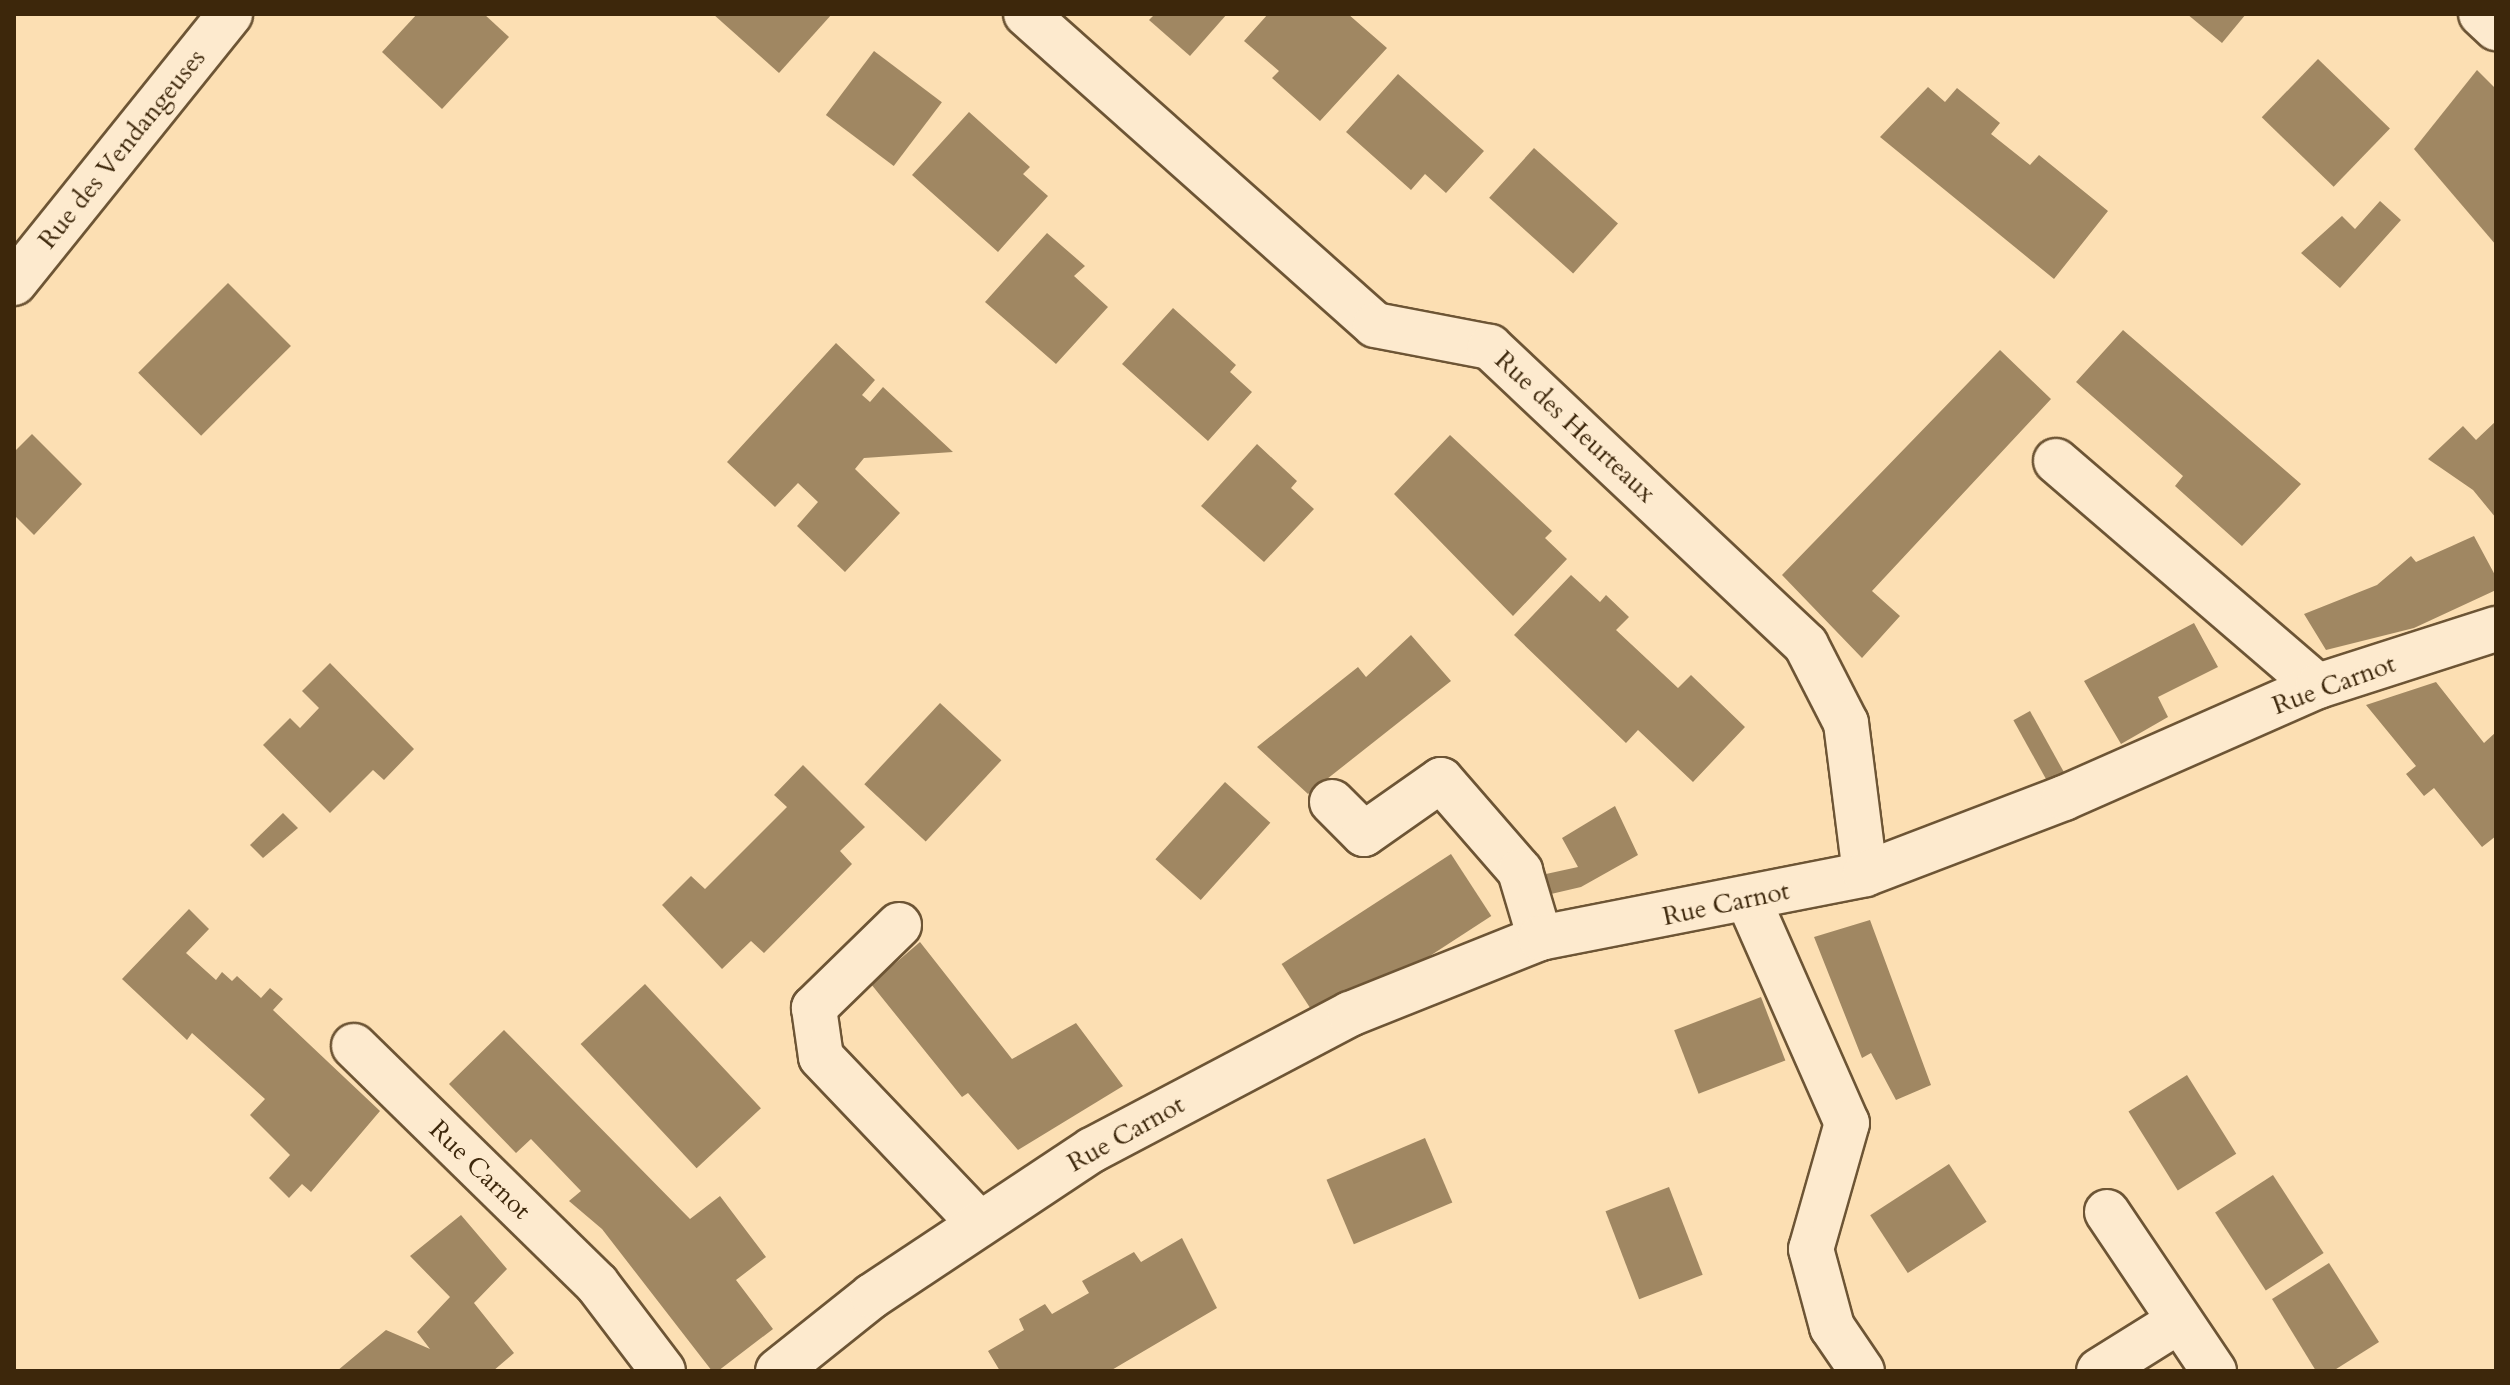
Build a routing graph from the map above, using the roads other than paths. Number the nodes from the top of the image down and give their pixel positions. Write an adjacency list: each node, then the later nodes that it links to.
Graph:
1 (230, 14): 5 (street, Rue des Vendangeuses)
2 (1026, 14): 10 (street, Rue des Heurteaux)
3 (2481, 14): 4 (street)
4 (2496, 28)
5 (14, 283)
6 (2056, 461): 8 (street)
7 (2496, 629): 8 (street, Rue Carnot)
8 (2318, 686): 10 (street, Rue Carnot)
9 (1332, 802): 13 (street)
10 (1865, 874): 11 (street, Rue Carnot)
11 (1748, 899): 13 (street, Rue Carnot); 20 (street)
12 (899, 925): 16 (street)
13 (1540, 938): 16 (street, Rue Carnot)
14 (354, 1046): 18 (street, Rue Carnot)
15 (2107, 1212): 17 (street)
16 (978, 1222): 19 (street, Rue Carnot)
17 (2179, 1321): 21 (street); 22 (street)
18 (663, 1371)
19 (778, 1371)
20 (1862, 1371)
21 (2099, 1371)
22 (2214, 1371)

